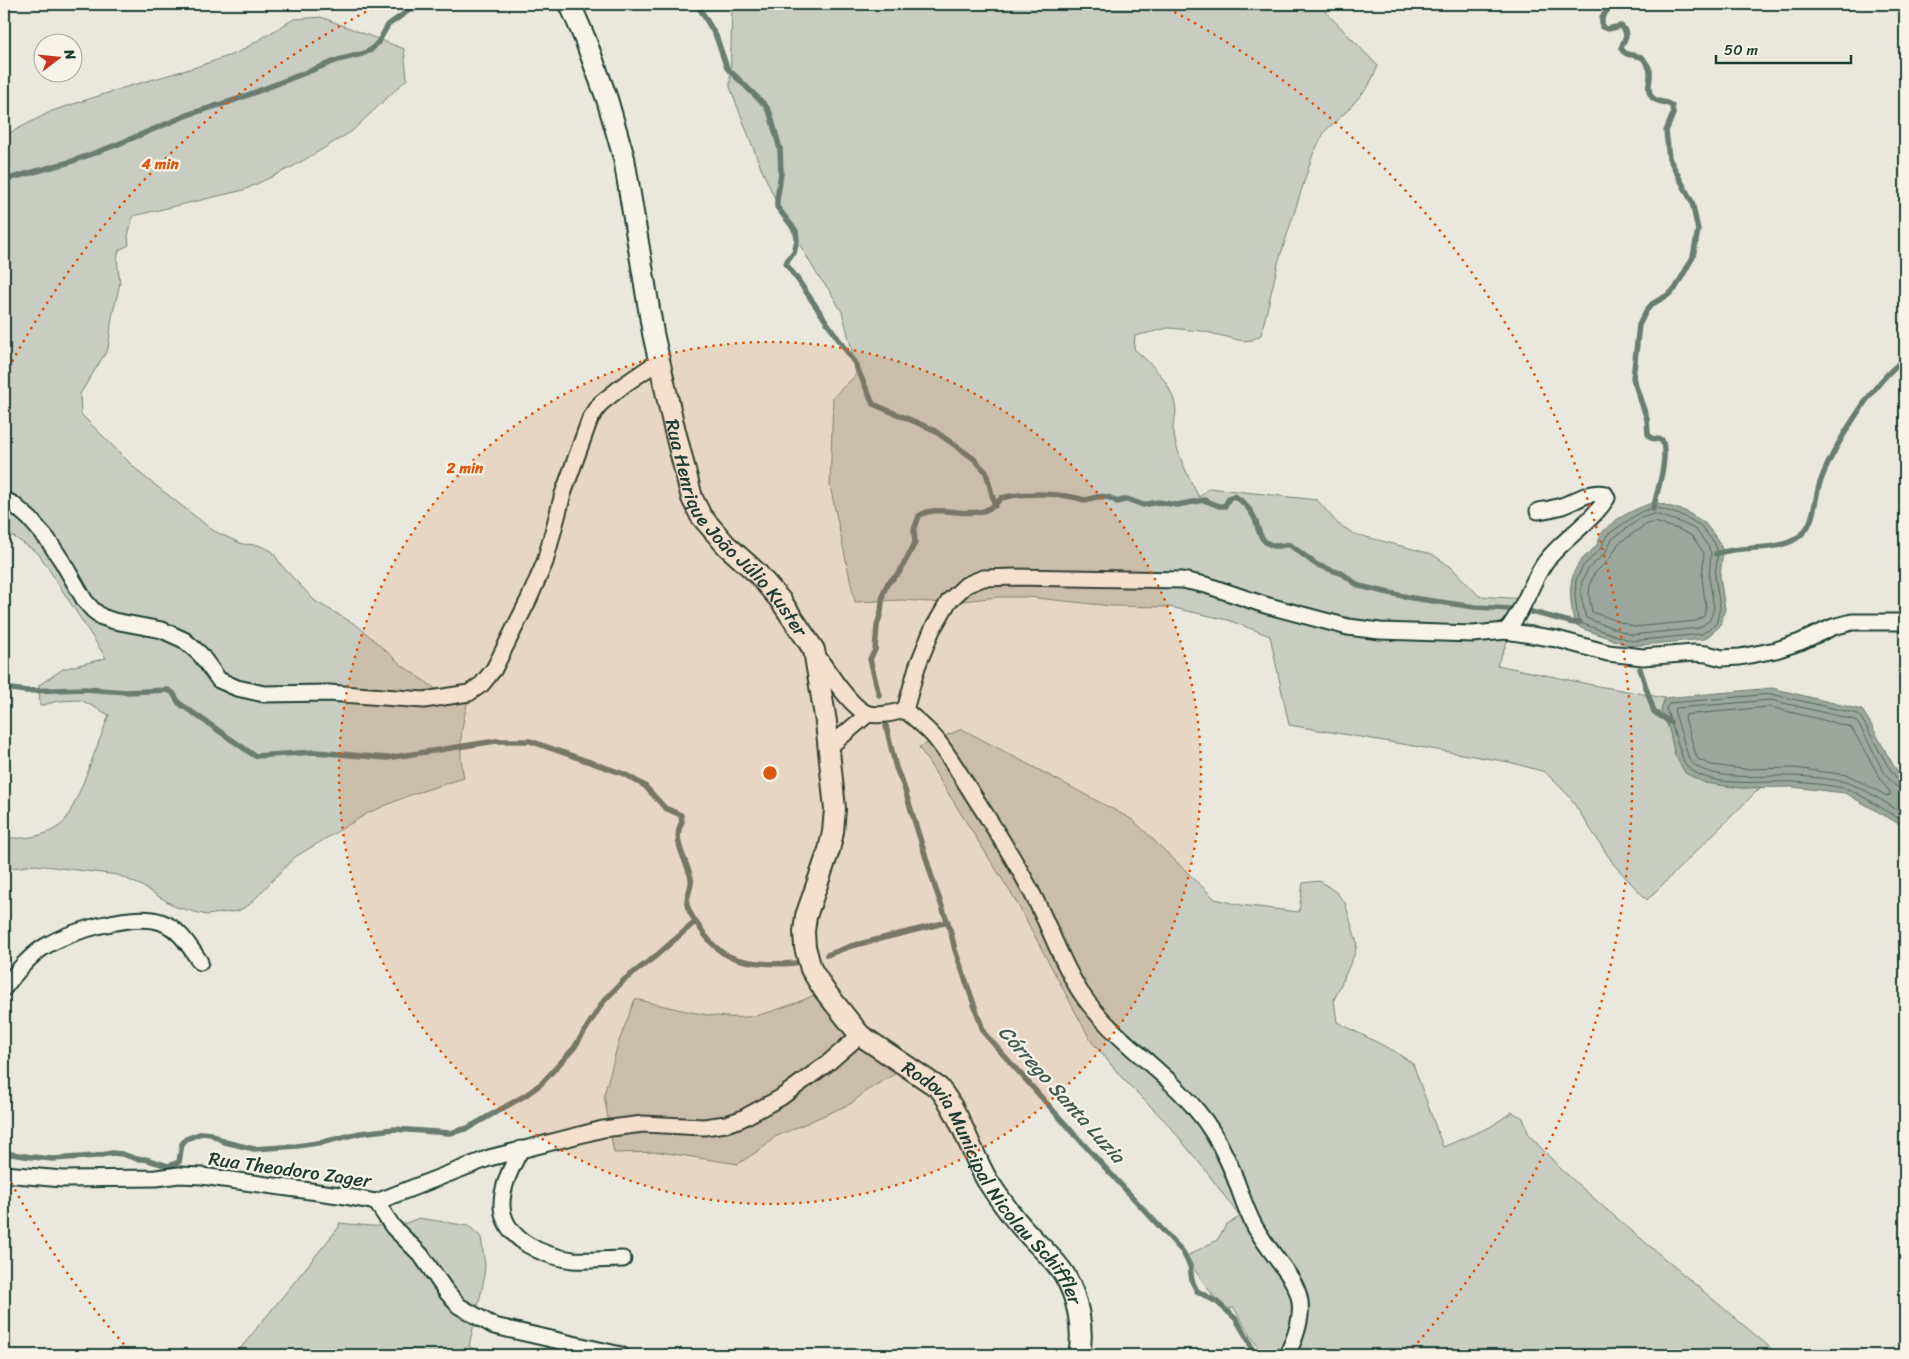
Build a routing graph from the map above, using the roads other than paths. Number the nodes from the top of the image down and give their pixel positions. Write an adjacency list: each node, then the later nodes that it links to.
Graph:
1 (570, 4): 2 (street, Rua Henrique João Júlio Kuster)
2 (659, 361): 3 (street); 7 (street, Rua Henrique João Júlio Kuster)
3 (4, 500)
4 (1538, 511): 6 (street)
5 (1905, 622): 6 (street)
6 (1506, 631): 8 (street)
7 (814, 650): 9 (street); 10 (street, Rua Henrique João Júlio Kuster)
8 (905, 710): 9 (street); 20 (street)
9 (868, 714): 10 (street)
10 (828, 748): 13 (street, Rua Henrique João Júlio Kuster)
11 (200, 962): 12 (street)
12 (4, 988)
13 (860, 1035): 14 (street, Rua Theodoro Zager); 19 (street, Rodovia Municipal Nicolau Schiffler)
14 (521, 1149): 16 (street, Rua Theodoro Zager); 17 (street)
15 (4, 1174): 16 (street, Rua Theodoro Zager)
16 (376, 1202): 18 (street)
17 (623, 1259)
18 (621, 1355)
19 (1079, 1355)
20 (1287, 1355)

